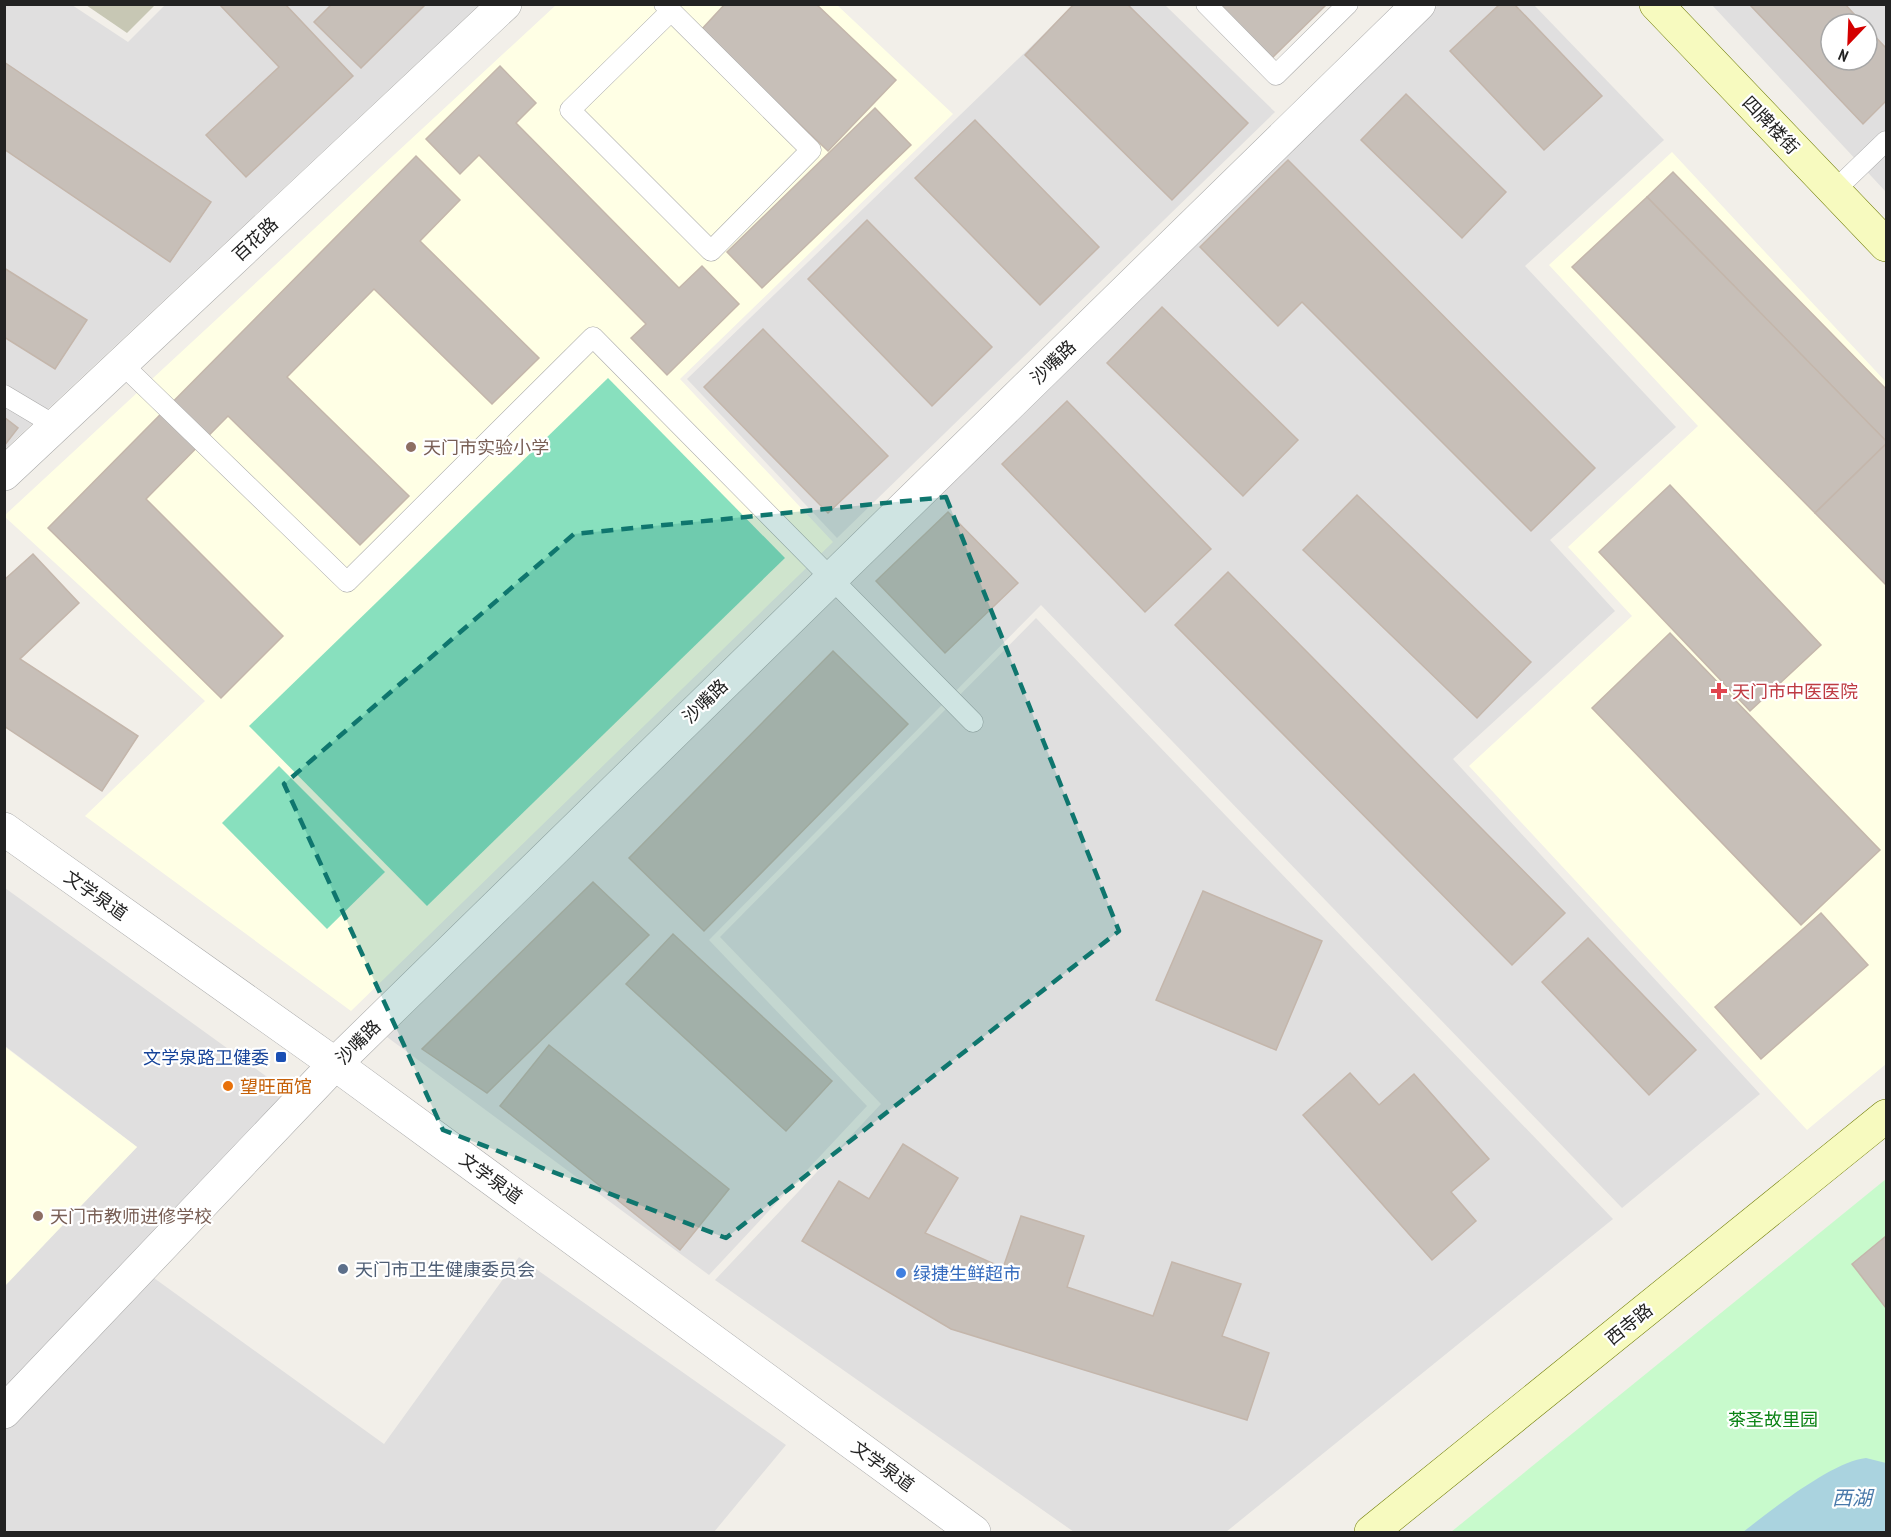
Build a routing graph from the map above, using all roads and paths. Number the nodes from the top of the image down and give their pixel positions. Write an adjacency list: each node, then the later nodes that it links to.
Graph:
1 (505, 4): 10 (street, 百花路)
2 (1206, 4): 3 (lane)
3 (1348, 4)
4 (1419, 4): 14 (street, 沙嘴路)
5 (1656, 4): 8 (street, 四牌楼街)
6 (668, 8): 6 (lane)
7 (1887, 141): 8 (lane)
8 (1834, 191): 9 (street, 四牌楼街)
9 (1887, 245)
10 (122, 364): 12 (street, 百花路); 14 (lane)
11 (4, 396): 12 (lane)
12 (56, 426): 13 (street, 百花路)
13 (4, 474)
14 (830, 579): 15 (lane); 17 (street, 沙嘴路)
15 (974, 722)
16 (4, 830): 17 (street, 文学泉道)
17 (335, 1064): 19 (street, 沙嘴路); 20 (street, 文学泉道)
18 (1887, 1116): 21 (street, 西寺路)
19 (4, 1412)
20 (974, 1533)
21 (1371, 1533)

